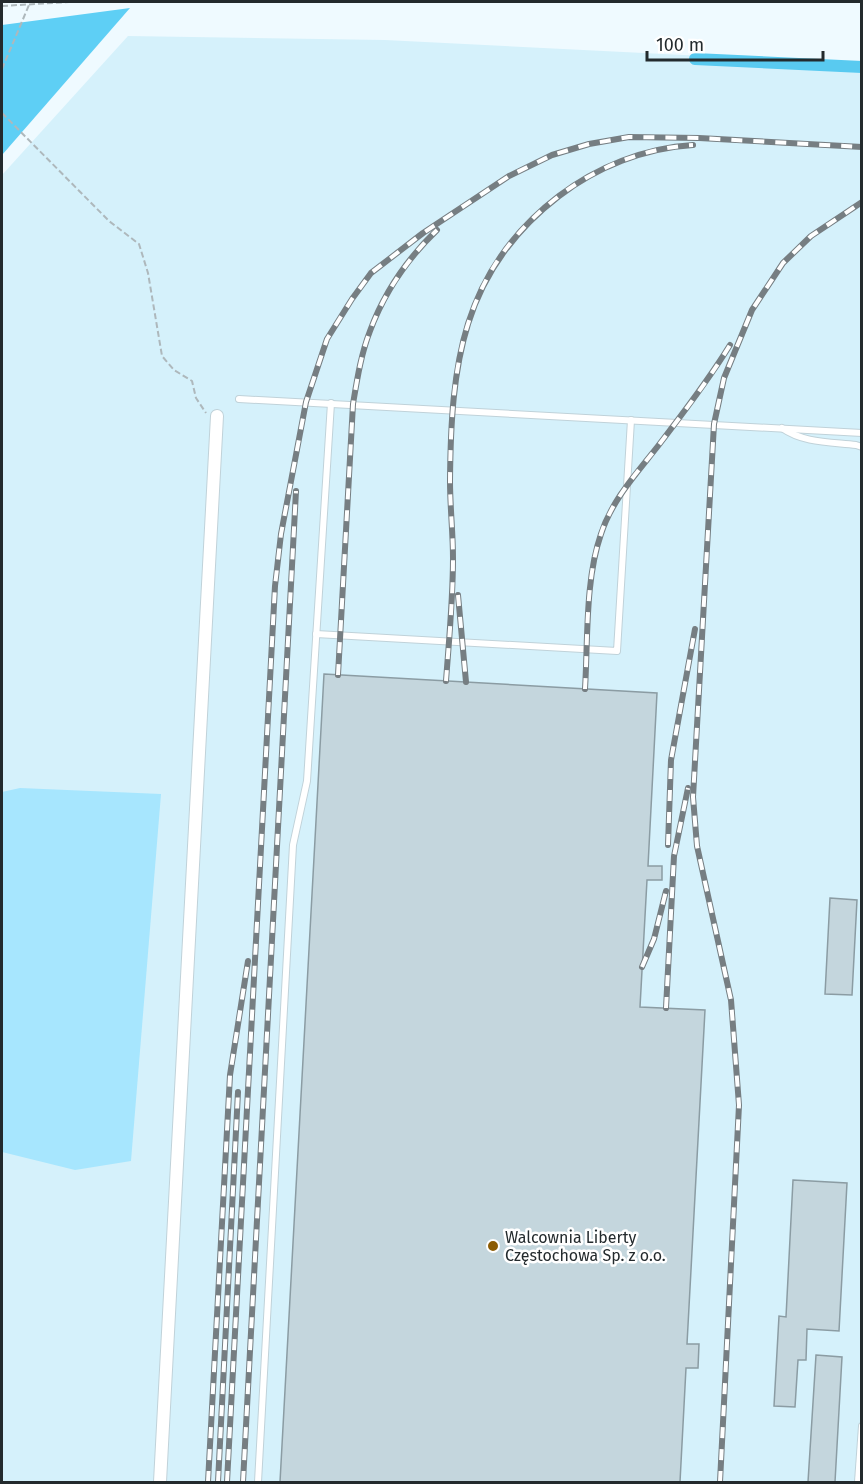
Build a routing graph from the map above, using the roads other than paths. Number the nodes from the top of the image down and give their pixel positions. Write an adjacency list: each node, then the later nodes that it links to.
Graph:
1 (238, 399): 2 (lane)
2 (331, 403): 4 (lane); 8 (lane)
3 (217, 416): 10 (street)
4 (632, 420): 5 (lane); 8 (lane)
5 (781, 428): 6 (lane); 7 (lane)
6 (861, 433)
7 (861, 447)
8 (316, 634): 11 (lane)
9 (861, 1426): 12 (lane)
10 (160, 1482)
11 (258, 1482)
12 (858, 1482)

